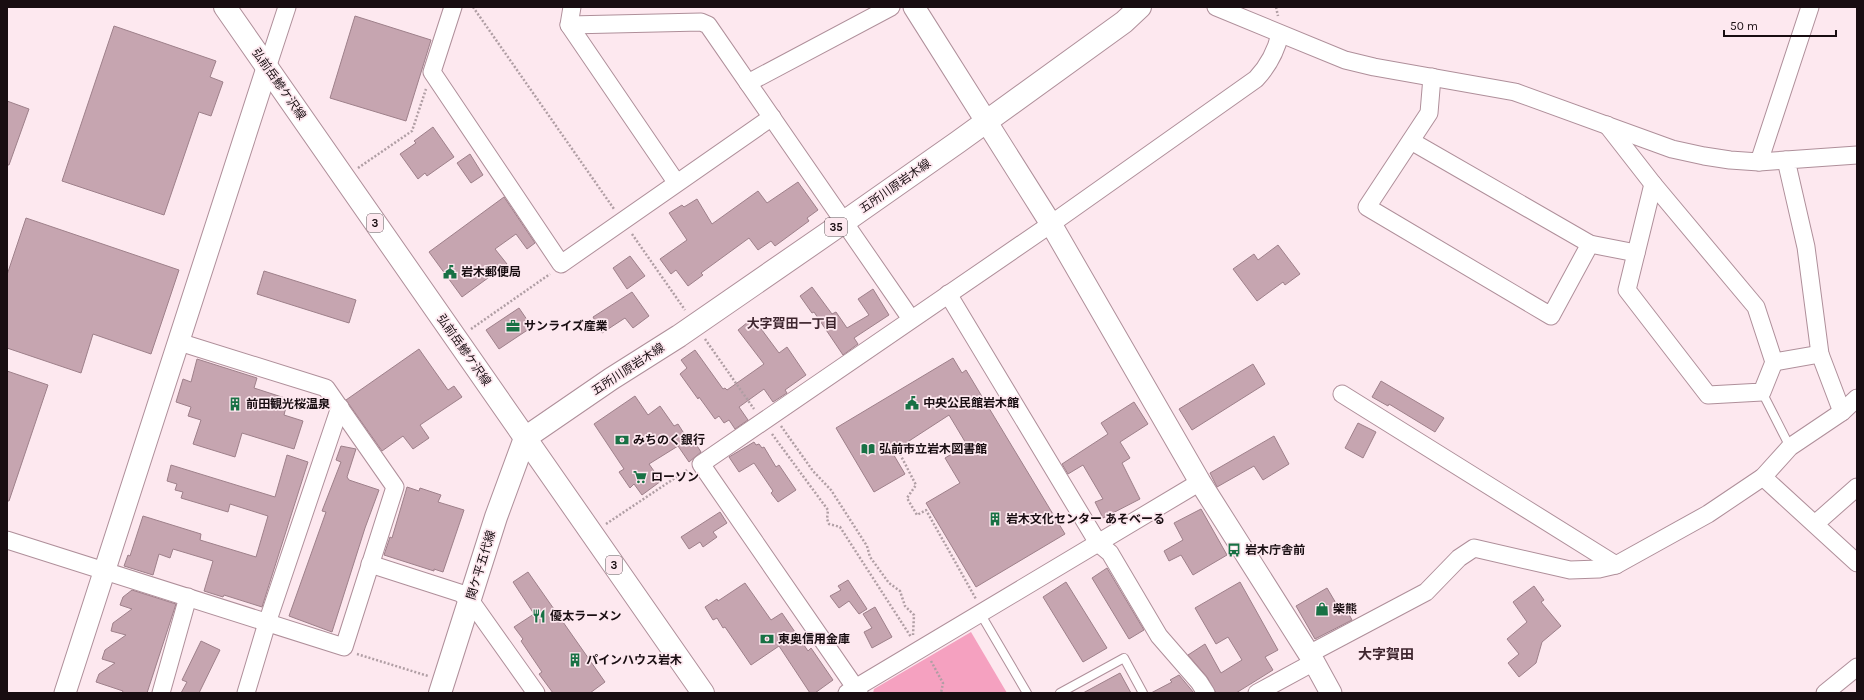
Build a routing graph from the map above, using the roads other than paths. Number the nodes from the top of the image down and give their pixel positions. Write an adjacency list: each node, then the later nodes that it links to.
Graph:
1 (225, 7): 12 (main road, 弘前岳鰺ケ沢線 / 3)
2 (287, 7): 12 (street)
3 (453, 7): 22 (street)
4 (572, 7): 10 (street)
5 (891, 7): 14 (street)
6 (914, 7): 16 (street)
7 (1140, 7): 16 (main road, 五所川原岩木線 / 35)
8 (1216, 7): 11 (street)
9 (1810, 7): 21 (street)
10 (570, 25): 14 (street); 22 (street)
11 (1280, 34): 13 (street); 25 (street)
12 (267, 68): 30 (street); 38 (main road, 弘前岳鰺ケ沢線 / 3)
13 (1432, 77): 17 (street); 18 (street)
14 (748, 83): 15 (street)
15 (772, 117): 22 (street); 24 (street)
16 (987, 122): 24 (main road, 五所川原岩木線 / 35); 25 (street)
17 (1607, 125): 21 (street); 23 (street)
18 (1411, 141): 26 (street); 26 (street)
19 (1857, 155): 20 (street)
20 (1786, 160): 21 (street); 31 (street)
21 (1759, 162)
22 (676, 182)
23 (1653, 184): 27 (street); 32 (street)
24 (844, 222): 29 (street); 38 (main road, 五所川原岩木線 / 35)
25 (1050, 224): 28 (street); 41 (street)
26 (1590, 244): 27 (street)
27 (1636, 253): 33 (street)
28 (948, 294): 29 (street); 45 (street)
29 (911, 319): 57 (street)
30 (179, 342): 36 (street); 49 (street)
31 (1820, 354): 32 (street); 37 (street)
32 (1774, 362): 33 (street)
33 (1762, 392): 39 (lane)
34 (1342, 394): 48 (street)
35 (1857, 398): 37 (street)
36 (340, 407): 47 (street); 53 (street)
37 (1842, 412): 39 (street)
38 (525, 438): 51 (main road, 関ケ平五代線); 62 (main road, 弘前岳鰺ケ沢線 / 3)
39 (1790, 447): 40 (street)
40 (1763, 477): 43 (street); 48 (street)
41 (1200, 482): 45 (street); 54 (street)
42 (1857, 487): 43 (street)
43 (1814, 524): 46 (street)
44 (7, 540): 49 (street)
45 (1098, 542): 52 (street); 66 (street)
46 (1857, 563)
47 (370, 564): 51 (street); 53 (street)
48 (1616, 565): 54 (street)
49 (104, 570): 50 (street); 58 (street)
50 (188, 597): 53 (street); 59 (street)
51 (470, 600): 56 (main road, 関ケ平五代線); 61 (street)
52 (981, 612): 57 (street); 63 (lane)
53 (267, 623): 60 (street)
54 (1311, 658): 67 (street); 68 (street)
55 (1857, 667): 69 (street)
56 (437, 685)
57 (854, 691)
58 (66, 693)
59 (161, 693)
60 (246, 693)
61 (536, 693)
62 (702, 693)
63 (1027, 693)
64 (1060, 693): 65 (lane)
65 (1143, 693)
66 (1206, 693)
67 (1257, 693)
68 (1331, 693)
69 (1825, 693)

